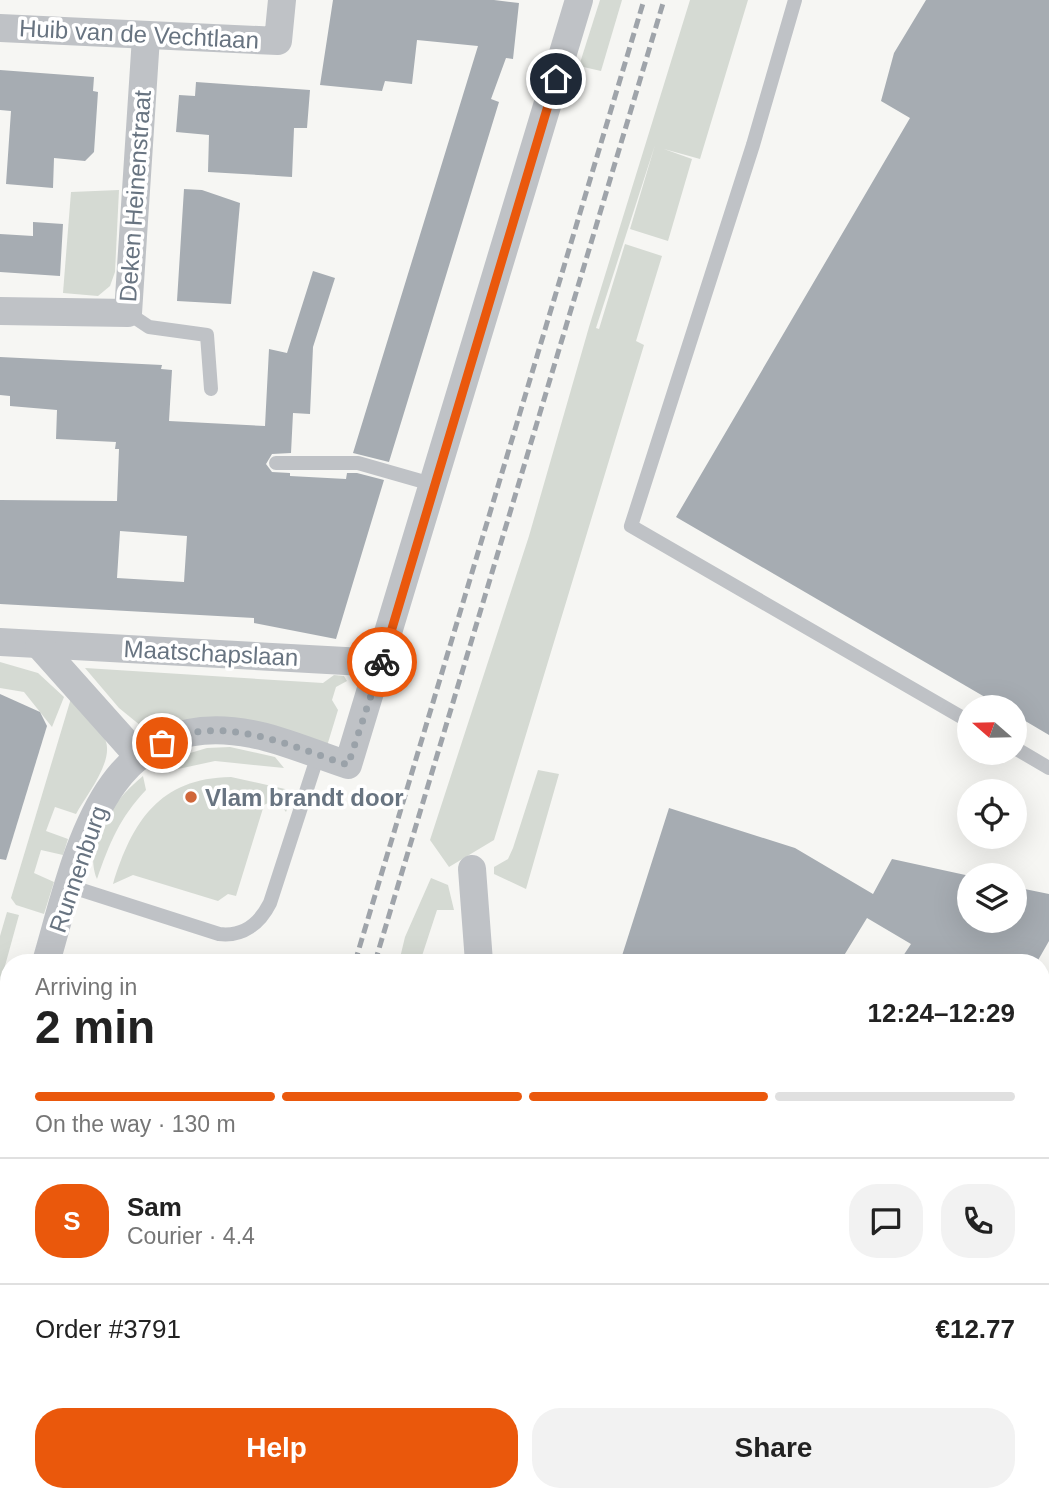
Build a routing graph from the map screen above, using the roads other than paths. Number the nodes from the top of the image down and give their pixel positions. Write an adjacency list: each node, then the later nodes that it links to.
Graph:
1 (282, 0): 5 (street, Huib van de Vechtlaan)
2 (579, 0): 10 (street)
3 (795, 0): 14 (lane)
4 (0, 28): 5 (street, Huib van de Vechtlaan)
5 (146, 37): 7 (street, Deken Heinenstraat)
6 (0, 311): 7 (street, Deken Heinenstraat)
7 (128, 313): 8 (lane)
8 (211, 389)
9 (276, 463): 10 (lane)
10 (435, 485): 13 (street)
11 (0, 642): 12 (street, Maatschapslaan)
12 (39, 645): 13 (street, Maatschapslaan); 17 (street)
13 (382, 663): 15 (street, Runnenburg)
14 (957, 714)
15 (318, 755): 17 (street, Runnenburg); 20 (lane)
16 (1027, 755): 18 (lane)
17 (139, 757): 20 (street, Runnenburg)
18 (1049, 768)
19 (472, 870): 22 (street)
20 (69, 886): 21 (street, Runnenburg)
21 (48, 954)
22 (479, 954)

